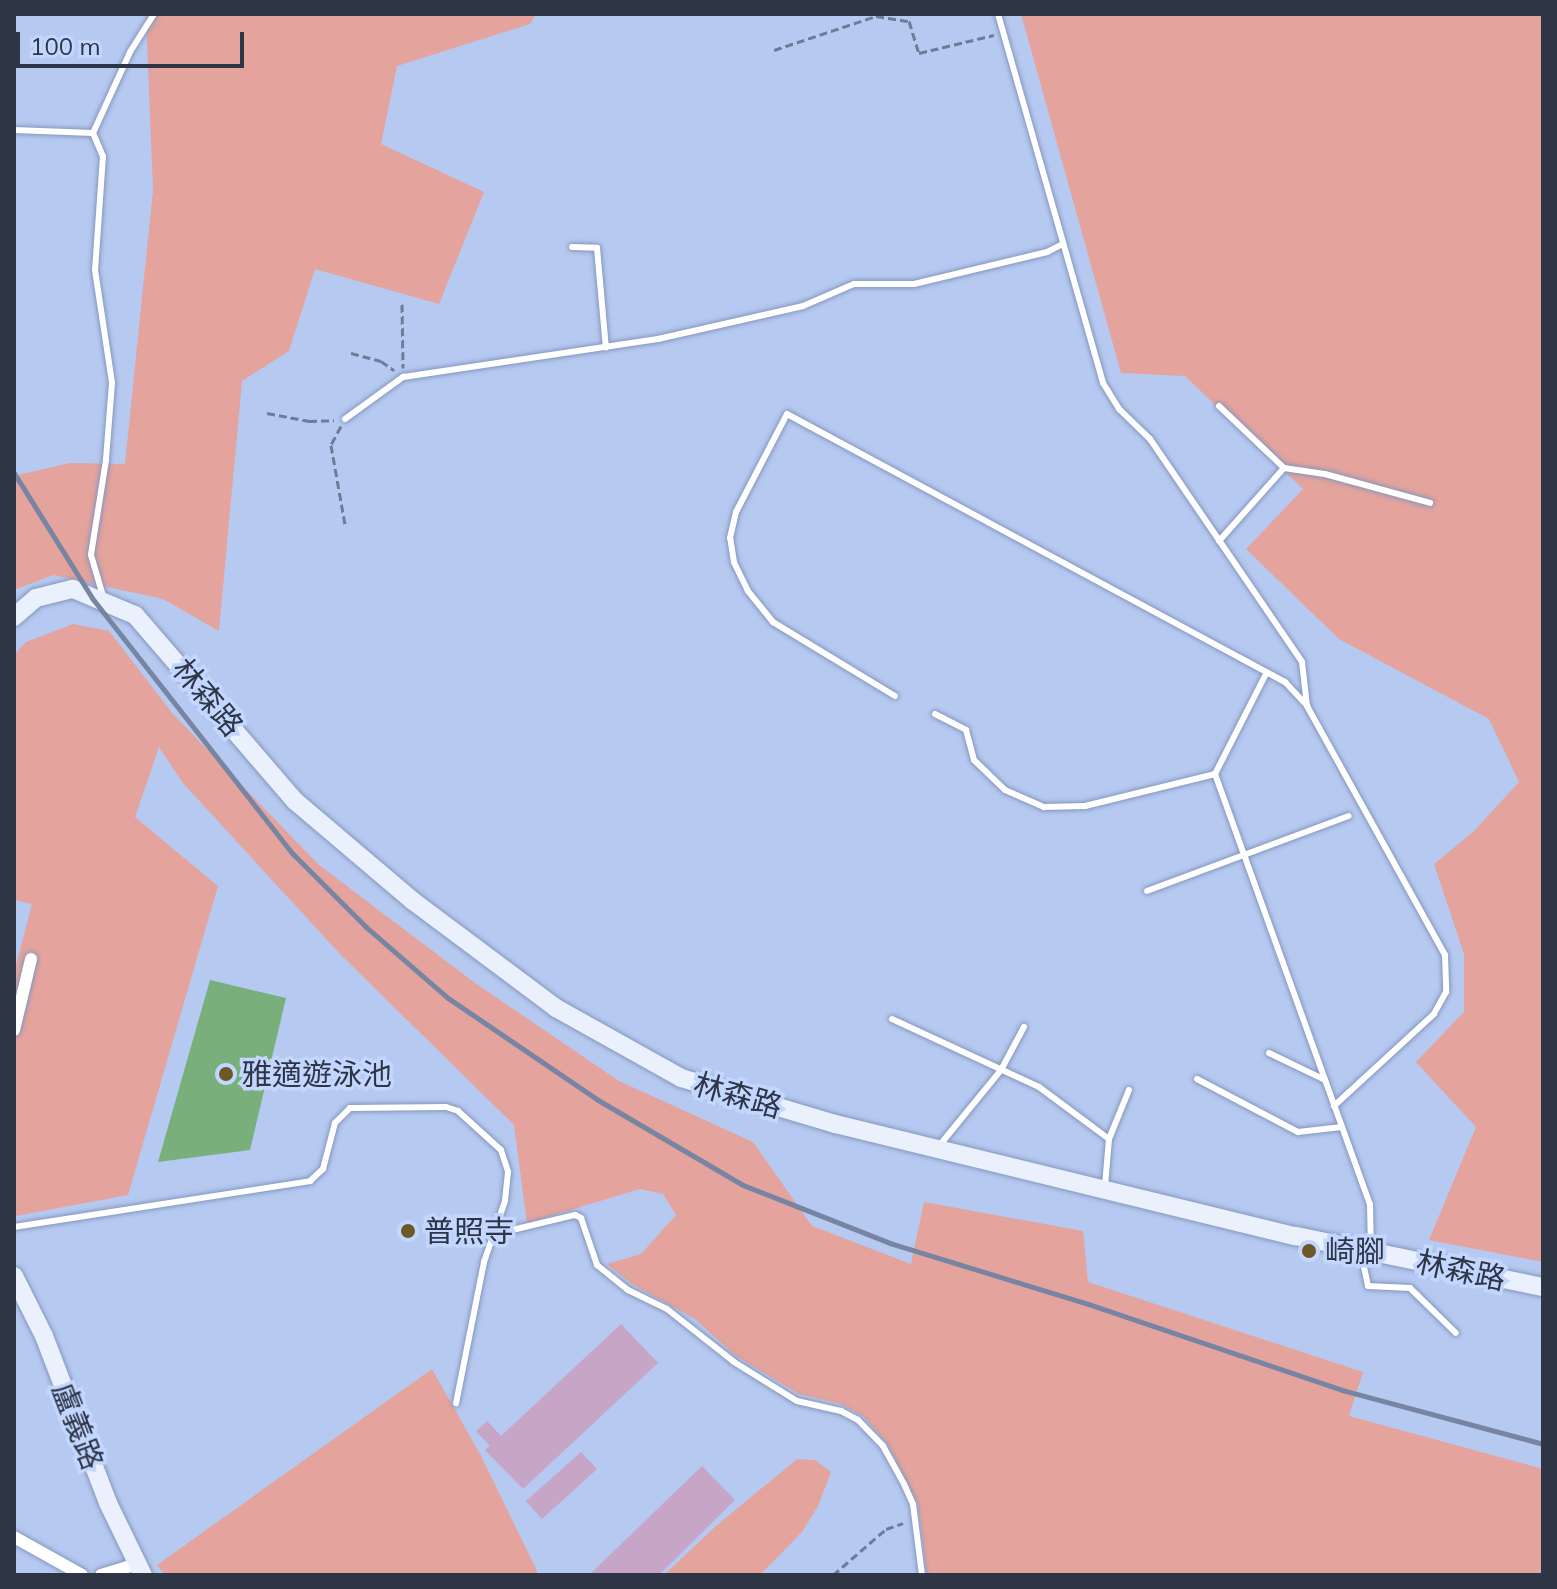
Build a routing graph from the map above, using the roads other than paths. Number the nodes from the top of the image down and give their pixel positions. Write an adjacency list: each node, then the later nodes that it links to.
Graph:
1 (154, 14): 4 (lane)
2 (998, 14): 5 (lane)
3 (14, 130): 4 (lane)
4 (93, 133): 13 (lane)
5 (1063, 244): 7 (lane); 12 (lane)
6 (572, 247): 7 (lane)
7 (606, 348): 9 (lane)
8 (1219, 406): 10 (lane)
9 (345, 419)
10 (1284, 468): 11 (lane); 12 (lane)
11 (1430, 503)
12 (1219, 541): 17 (lane)
13 (99, 601): 14 (main road, 林森路); 35 (main road, 林森路)
14 (14, 617)
15 (1267, 672): 16 (lane); 17 (lane); 19 (lane)
16 (895, 696)
17 (1307, 706): 32 (lane)
18 (935, 714): 19 (lane)
19 (1215, 774): 21 (lane)
20 (1349, 816): 21 (lane)
21 (1245, 857): 22 (lane); 30 (lane)
22 (1147, 891)
23 (31, 959): 26 (street)
24 (892, 1019): 28 (lane)
25 (1024, 1027): 28 (lane)
26 (14, 1030)
27 (1269, 1053): 30 (lane)
28 (1001, 1070): 34 (lane); 35 (lane)
29 (1197, 1079): 33 (lane)
30 (1325, 1080): 32 (lane)
31 (1129, 1090): 34 (lane)
32 (1334, 1106): 33 (lane)
33 (1342, 1127): 39 (lane)
34 (1109, 1139): 36 (lane)
35 (937, 1148): 36 (main road, 林森路)
36 (1104, 1189): 39 (main road, 林森路)
37 (499, 1219): 38 (lane); 43 (lane); 48 (lane)
38 (14, 1227)
39 (1371, 1251): 41 (main road, 林森路); 42 (lane)
40 (14, 1276): 45 (main road, 盧義路)
41 (1543, 1287)
42 (1456, 1333)
43 (456, 1403)
44 (14, 1537): 46 (street)
45 (139, 1570): 47 (street)
46 (82, 1575)
47 (101, 1575)
48 (922, 1575)

